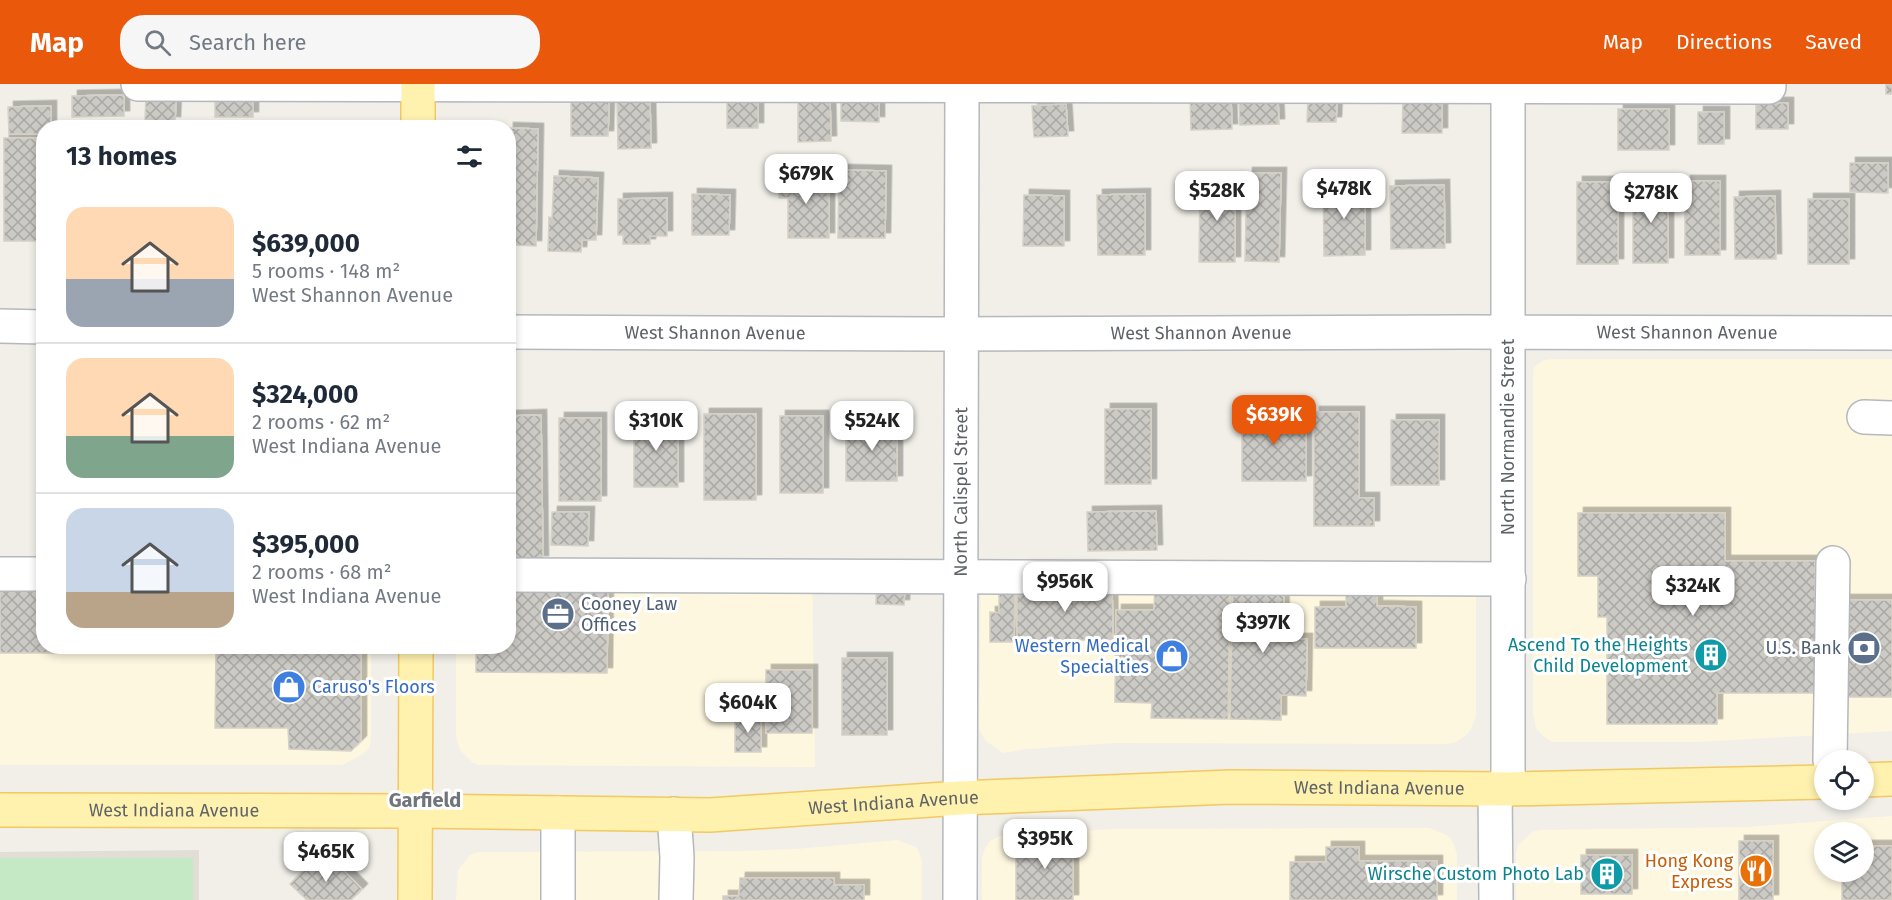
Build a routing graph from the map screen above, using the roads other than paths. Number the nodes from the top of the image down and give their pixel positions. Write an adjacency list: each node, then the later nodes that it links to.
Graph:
1 (138, 84): 2 (street)
2 (418, 84): 3 (street); 6 (main road)
3 (962, 85): 4 (street); 12 (street, North Calispel Street)
4 (1508, 85): 5 (street); 10 (street, North Normandie Street)
5 (1769, 87)
6 (418, 120)
7 (0, 326): 8 (street)
8 (36, 327)
9 (516, 332): 12 (street, West Shannon Avenue)
10 (1508, 332): 11 (street, West Shannon Avenue); 12 (street, West Shannon Avenue); 18 (street, North Normandie Street)
11 (1892, 333)
12 (961, 334): 17 (street, North Calispel Street)
13 (1833, 563): 20 (street)
14 (0, 574): 15 (street)
15 (36, 574)
16 (516, 575): 17 (street)
17 (961, 576): 18 (street); 25 (street, North Calispel Street)
18 (1509, 579): 24 (street, North Normandie Street)
19 (416, 654): 27 (main road)
20 (1830, 750)
21 (1892, 779): 22 (main road)
22 (1874, 780)
23 (1814, 782): 24 (main road, West Indiana Avenue)
24 (1502, 789): 25 (main road, West Indiana Avenue); 34 (street, North Normandie Street)
25 (960, 798): 29 (main road, West Indiana Avenue); 33 (street, North Calispel Street)
26 (0, 810): 27 (main road, West Indiana Avenue)
27 (414, 811): 28 (main road, West Indiana Avenue); 30 (main road)
28 (558, 813): 29 (main road, West Indiana Avenue); 31 (street)
29 (674, 814): 32 (street)
30 (415, 900)
31 (558, 900)
32 (676, 900)
33 (960, 900)
34 (1496, 900)

